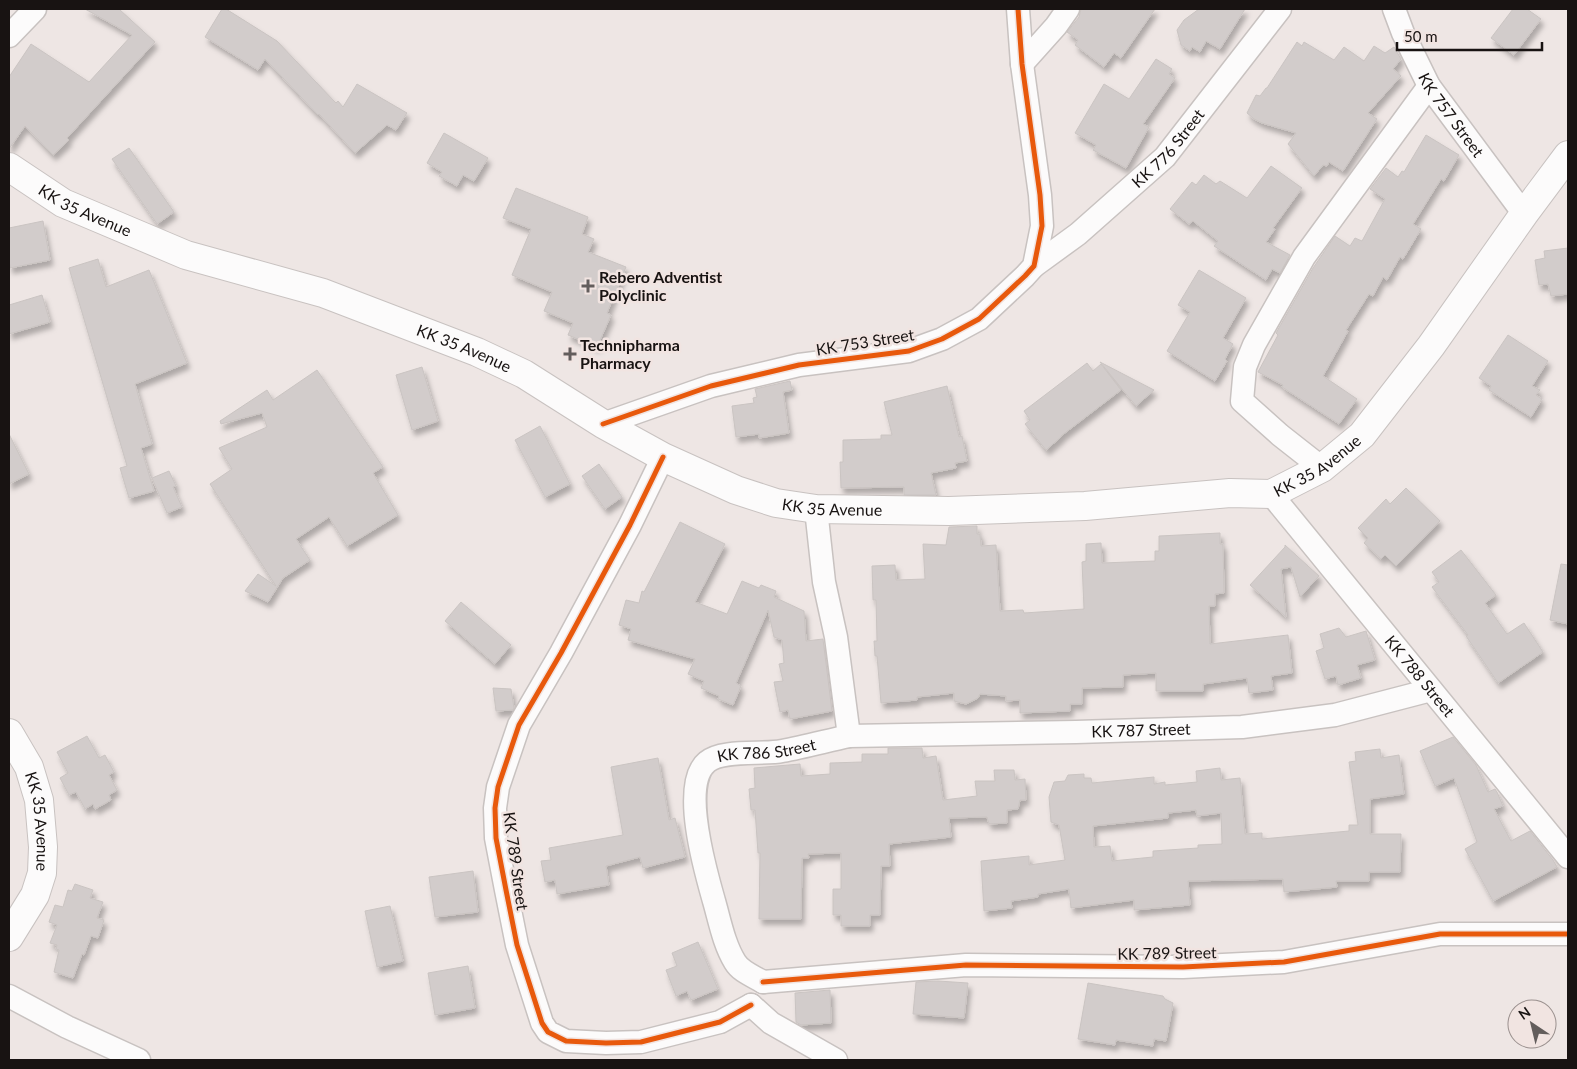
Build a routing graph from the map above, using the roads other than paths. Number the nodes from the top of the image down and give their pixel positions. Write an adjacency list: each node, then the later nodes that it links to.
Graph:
1 (35, 9): 6 (street)
2 (1018, 9): 7 (street)
3 (1068, 9): 7 (street)
4 (1280, 9): 12 (street, KK 776 Street)
5 (1394, 9): 8 (street, KK 757 Street)
6 (9, 36)
7 (1022, 64): 12 (street)
8 (1429, 86): 11 (street, KK 757 Street); 15 (street)
9 (1568, 154): 11 (main road, KK 35 Avenue)
10 (9, 167): 13 (main road, KK 35 Avenue)
11 (1524, 214): 15 (main road, KK 35 Avenue)
12 (1034, 266): 13 (street, KK 753 Street)
13 (603, 424): 14 (main road, KK 35 Avenue)
14 (663, 457): 17 (main road, KK 35 Avenue); 26 (street, KK 789 Street)
15 (1322, 468): 16 (main road, KK 35 Avenue)
16 (1271, 494): 17 (main road, KK 35 Avenue); 18 (street, KK 788 Street)
17 (816, 509): 20 (street)
18 (1431, 690): 20 (street, KK 787 Street); 21 (street, KK 788 Street)
19 (9, 733): 23 (main road, KK 35 Avenue)
20 (848, 736): 24 (street, KK 786 Street)
21 (1568, 857)
22 (1568, 934): 24 (street, KK 789 Street)
23 (9, 937)
24 (763, 982): 26 (street)
25 (9, 996): 27 (street)
26 (751, 1005): 28 (street)
27 (138, 1060)
28 (836, 1060)

